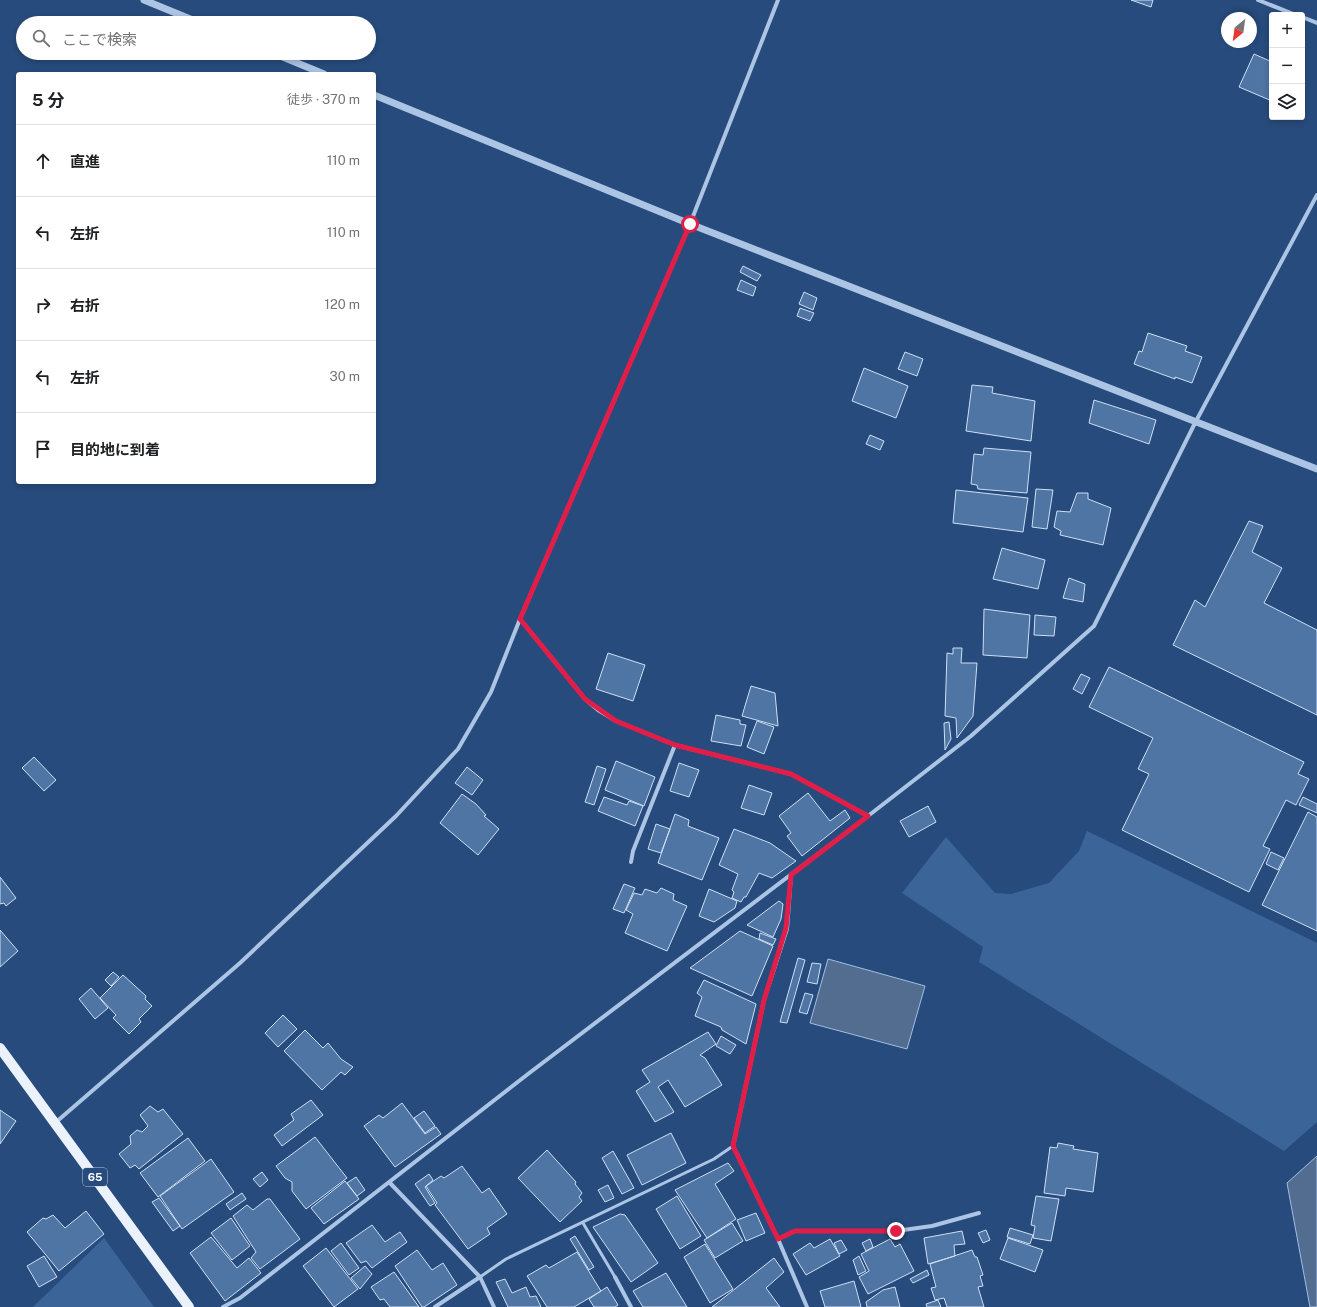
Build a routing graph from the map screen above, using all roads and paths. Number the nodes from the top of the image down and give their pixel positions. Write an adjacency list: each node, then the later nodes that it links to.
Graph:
1 (144, 0): 5 (street)
2 (778, 0): 12 (street)
3 (1258, 0): 4 (street)
4 (1288, 12)
5 (183, 16)
6 (1305, 18): 7 (street)
7 (1317, 23)
8 (290, 60): 9 (street)
9 (319, 72)
10 (376, 96): 12 (street)
11 (1317, 195): 13 (street)
12 (690, 224): 13 (street); 15 (street)
13 (1195, 423): 14 (street); 17 (street)
14 (1317, 469)
15 (520, 619): 16 (street); 21 (street)
16 (675, 745): 17 (street); 18 (street)
17 (868, 816): 19 (street)
18 (631, 862)
19 (791, 875): 22 (street); 23 (street)
20 (0, 1048): 21 (main road, 65)
21 (55, 1124): 29 (main road, 65)
22 (733, 1146): 25 (lane); 26 (street)
23 (390, 1183): 27 (street); 30 (street)
24 (978, 1213): 26 (street)
25 (583, 1222): 27 (lane); 28 (lane)
26 (778, 1239): 34 (street)
27 (480, 1277): 31 (street); 32 (street)
28 (615, 1277): 33 (street)
29 (189, 1307)
30 (223, 1307)
31 (435, 1307)
32 (494, 1307)
33 (631, 1307)
34 (807, 1307)

